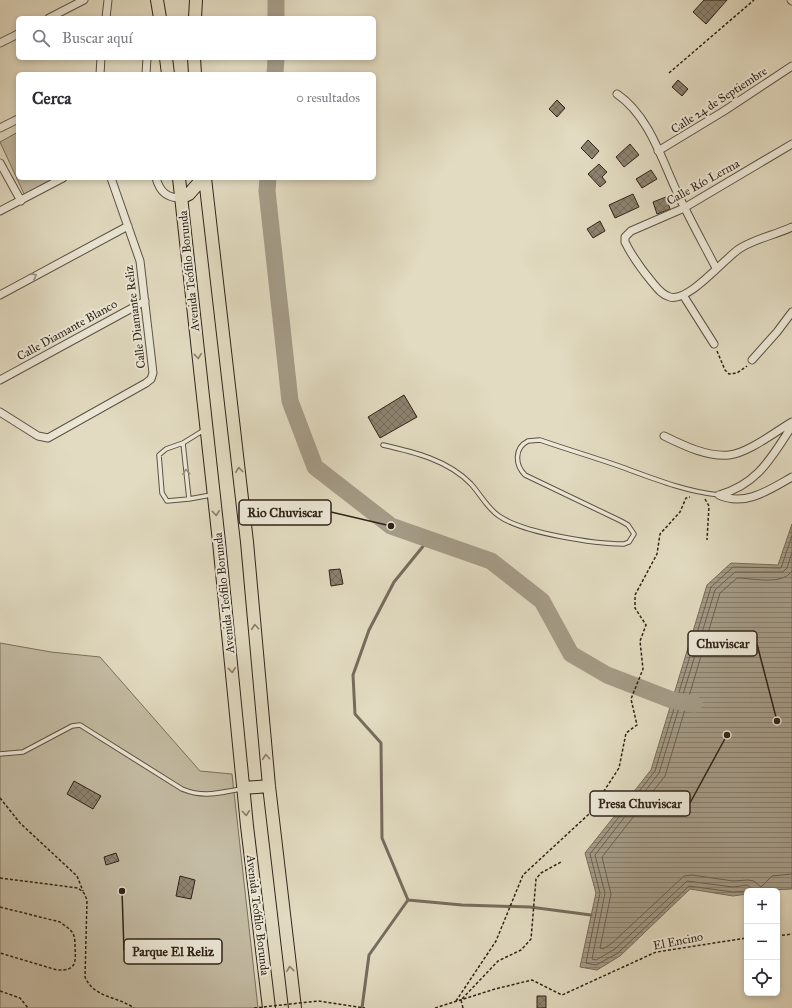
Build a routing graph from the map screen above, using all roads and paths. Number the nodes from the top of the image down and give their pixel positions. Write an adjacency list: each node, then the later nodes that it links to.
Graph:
1 (84, 0): 6 (street)
2 (108, 0): 7 (street)
3 (157, 0): 8 (street); 9 (main road)
4 (196, 0): 10 (main road)
5 (754, 0): 22 (path)
6 (53, 16)
7 (106, 16)
8 (153, 16)
9 (160, 16)
10 (195, 16)
11 (16, 35): 12 (street)
12 (0, 43)
13 (101, 60): 18 (street)
14 (147, 60): 19 (street)
15 (166, 60): 20 (main road)
16 (194, 60): 21 (main road)
17 (792, 66): 27 (street, Calle 24 de Septiembre)
18 (100, 72)
19 (146, 72)
20 (168, 72)
21 (195, 72)
22 (669, 73)
23 (618, 94): 27 (street)
24 (16, 120): 25 (street)
25 (0, 128)
26 (792, 144): 37 (street, Calle Río Lerma)
27 (658, 151): 37 (street)
28 (0, 163): 36 (street)
29 (59, 180): 36 (street)
30 (112, 180): 39 (street, Calle Diamante Reliz)
31 (156, 180): 35 (street)
32 (179, 180): 35 (main road, Avenida Teófilo Borunda)
33 (202, 180): 35 (main road)
34 (204, 180): 63 (main road, one-way to 34)
35 (181, 198): 52 (main road, Avenida Teófilo Borunda, one-way to 52)
36 (21, 201): 38 (street)
37 (684, 208): 41 (street); 43 (street, Calle Río Lerma)
38 (0, 211)
39 (128, 226): 42 (street, one-way to 39); 44 (street, Calle Diamante Reliz)
40 (792, 227): 41 (street)
41 (716, 268): 43 (street)
42 (0, 295)
43 (683, 295): 46 (street)
44 (145, 301): 48 (street, Calle Diamante Blanco); 49 (street, Calle Diamante Reliz)
45 (792, 312): 47 (street)
46 (714, 344): 47 (path)
47 (752, 360)
48 (0, 380)
49 (0, 412)
50 (792, 422): 53 (street)
51 (792, 426): 59 (street)
52 (206, 430): 54 (lane); 58 (main road, Avenida Teófilo Borunda)
53 (664, 436)
54 (183, 443): 60 (lane, one-way to 54); 60 (lane)
55 (383, 445): 57 (lane)
56 (792, 477): 59 (street)
57 (701, 493): 59 (lane); 61 (path); 76 (path)
58 (214, 494): 60 (lane); 64 (main road, Avenida Teófilo Borunda, one-way to 64)
59 (719, 495)
60 (189, 499)
61 (707, 540)
62 (0, 754): 64 (lane)
63 (269, 786): 64 (main road); 81 (main road, one-way to 63)
64 (244, 788): 80 (main road, Avenida Teófilo Borunda, one-way to 80)
65 (0, 798): 68 (path)
66 (562, 862): 75 (path)
67 (0, 878): 68 (path)
68 (84, 893): 78 (path)
69 (0, 907): 73 (path)
70 (792, 934): 71 (path)
71 (780, 936)
72 (744, 938): 75 (path, El Encino)
73 (0, 953)
74 (0, 991): 77 (path)
75 (461, 1000): 76 (path); 84 (path)
76 (456, 1001): 83 (path)
77 (28, 1008)
78 (134, 1008)
79 (254, 1008): 82 (path, bridge)
80 (269, 1008)
81 (295, 1008)
82 (365, 1008)
83 (435, 1008)
84 (463, 1008)

